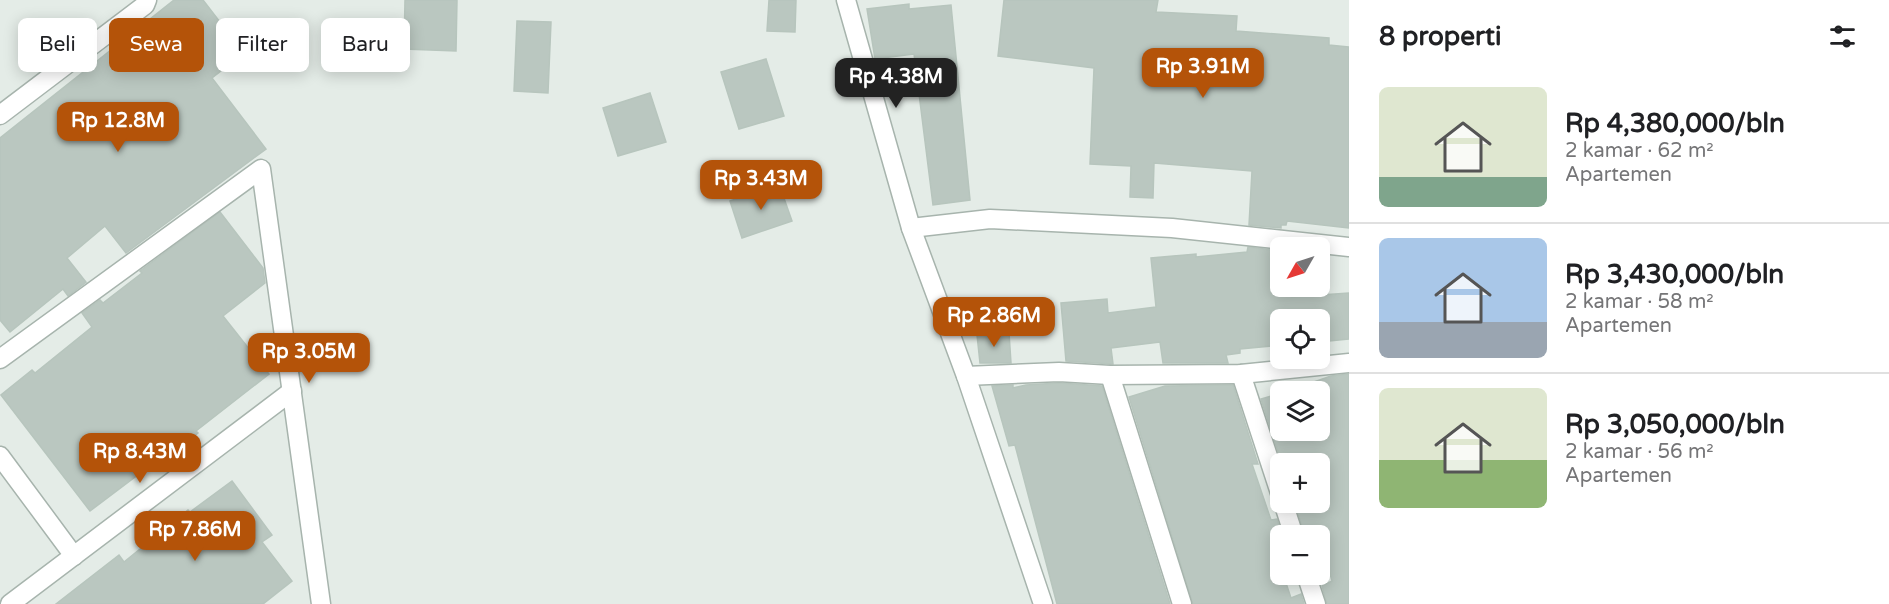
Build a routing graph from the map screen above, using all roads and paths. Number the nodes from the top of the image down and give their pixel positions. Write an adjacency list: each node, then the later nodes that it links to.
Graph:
1 (147, 0): 3 (street)
2 (846, 0): 4 (street)
3 (0, 115)
4 (911, 228): 5 (street); 10 (street)
5 (1349, 247)
6 (0, 359): 11 (street)
7 (1349, 363): 8 (street)
8 (1241, 374): 9 (street); 13 (street)
9 (1110, 375): 10 (street); 19 (street)
10 (966, 376): 18 (street)
11 (292, 391): 14 (street); 17 (street)
12 (0, 456): 14 (street)
13 (1270, 462)
14 (74, 556): 16 (street)
15 (1310, 585): 20 (street)
16 (10, 604)
17 (321, 604)
18 (1043, 604)
19 (1182, 604)
20 (1316, 604)

